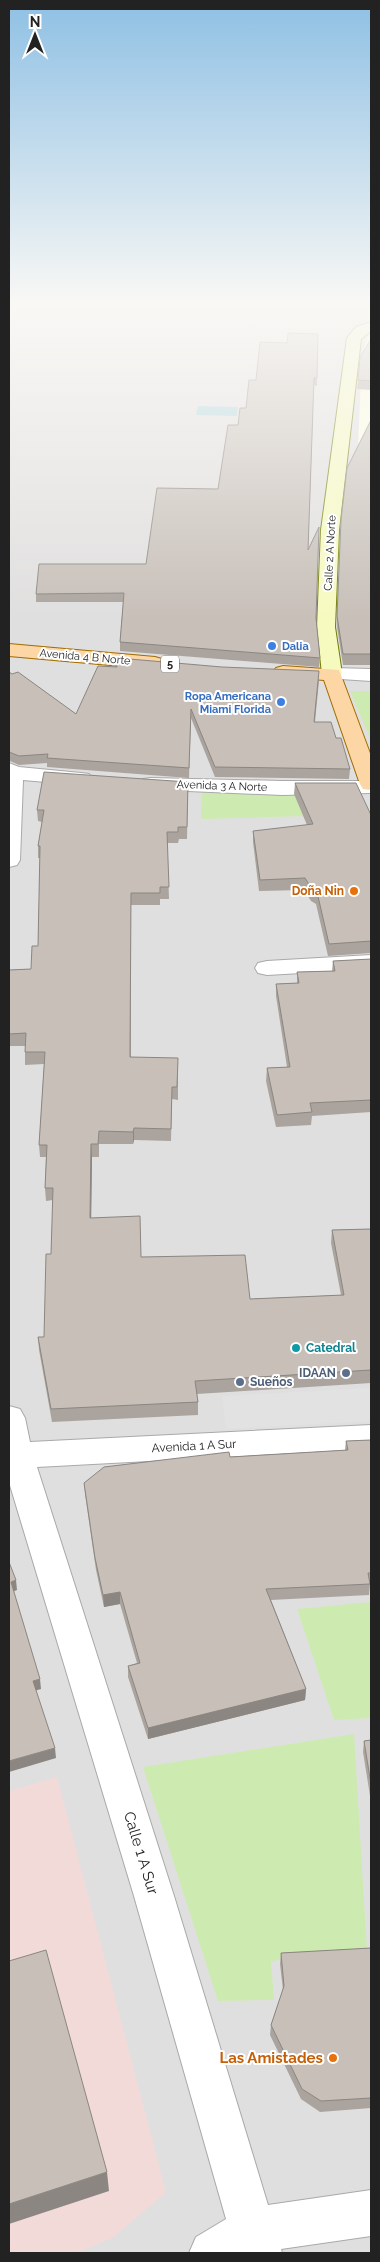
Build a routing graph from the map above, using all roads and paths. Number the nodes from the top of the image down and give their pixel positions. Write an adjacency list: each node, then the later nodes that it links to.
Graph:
1 (345, 409): 5 (main road, Calle 2 A Norte)
2 (9, 650): 3 (main road, Avenida 4 B Norte / 5)
3 (175, 664)
4 (268, 671): 5 (main road)
5 (332, 674): 6 (street); 10 (main road, Calle 2 A Norte)
6 (371, 675)
7 (11, 771): 8 (street); 11 (street)
8 (100, 781)
9 (127, 782): 10 (street, Avenida 3 A Norte)
10 (371, 786)
11 (9, 860)
12 (371, 962): 13 (street)
13 (267, 968)
14 (9, 1418): 16 (street, Calle 1 A Sur)
15 (371, 1436): 16 (street, Avenida 1 A Sur)
16 (17, 1455): 18 (street, Calle 1 A Sur)
17 (371, 2213): 18 (street)
18 (255, 2241): 19 (street)
19 (212, 2253)

